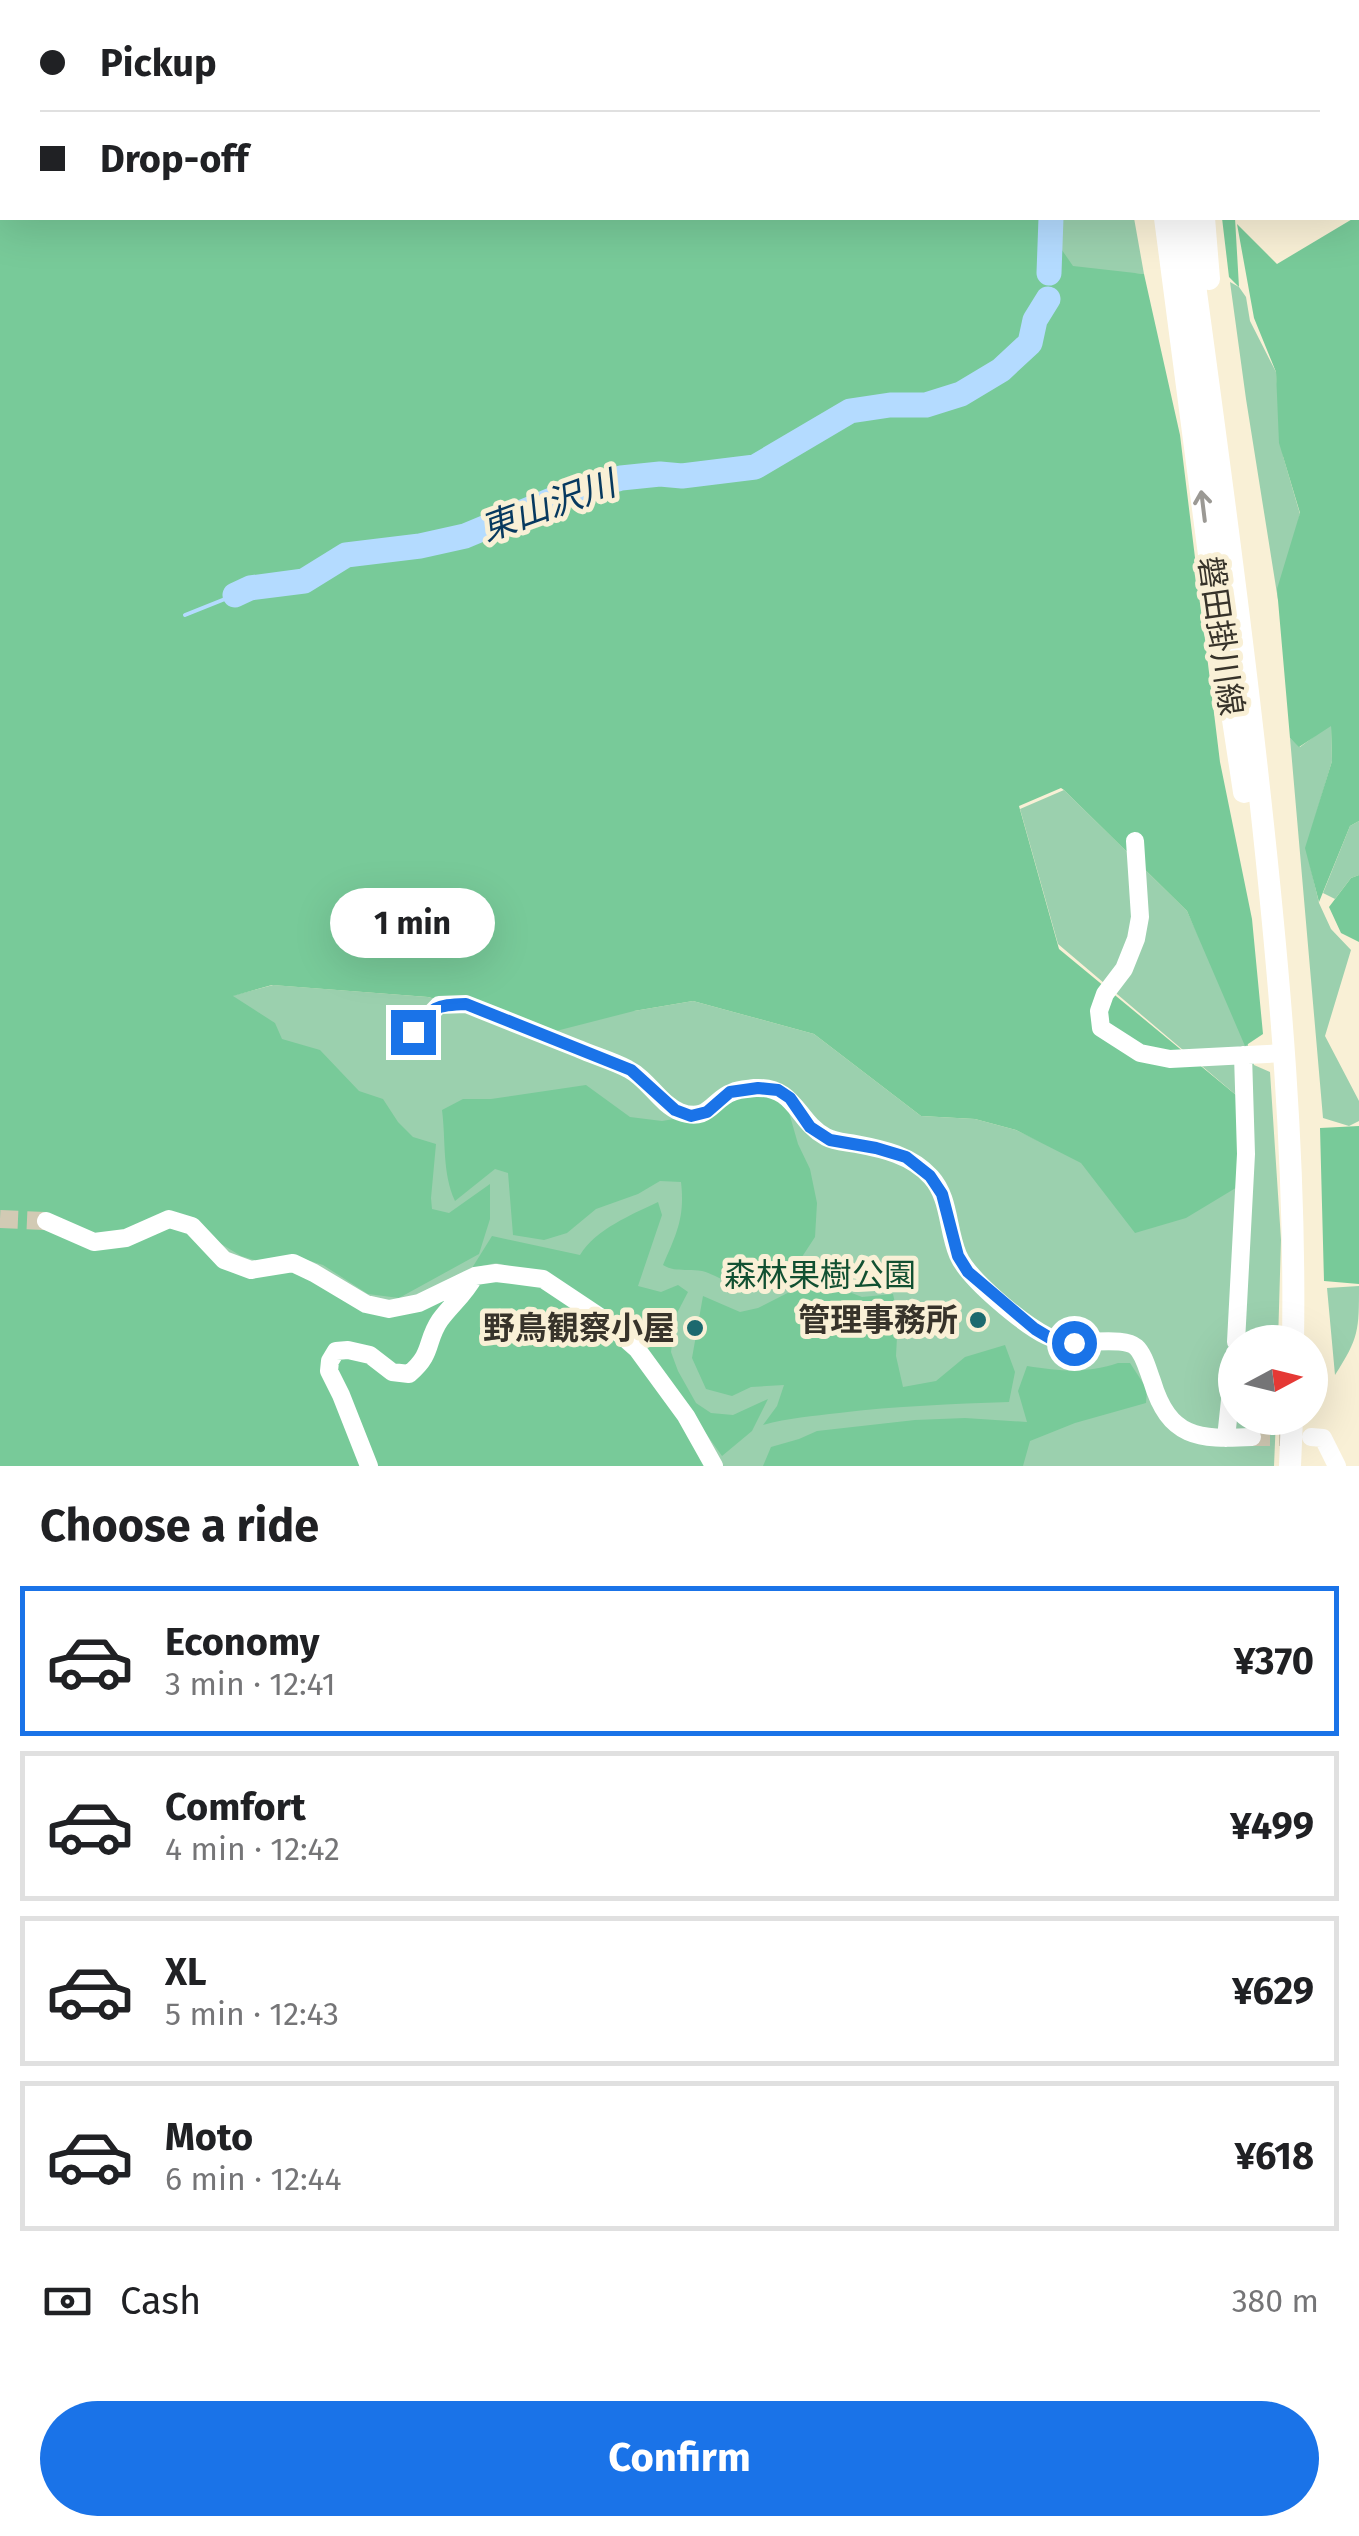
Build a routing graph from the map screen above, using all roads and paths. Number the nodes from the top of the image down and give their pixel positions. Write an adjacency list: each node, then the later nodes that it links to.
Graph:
1 (1150, 220): 5 (main road)
2 (1165, 220): 5 (main road, 磐田掛川線)
3 (1186, 220): 6 (main road, 磐田掛川線)
4 (1204, 220): 6 (main road)
5 (1192, 428): 9 (main road, 磐田掛川線, one-way to 5)
6 (1239, 606): 9 (main road, 磐田掛川線)
7 (1135, 841): 10 (street)
8 (413, 1032): 17 (street)
9 (1285, 1053): 10 (street); 14 (main road, 磐田掛川線)
10 (1243, 1055): 13 (street)
11 (46, 1221): 12 (street)
12 (474, 1276): 20 (street); 21 (street)
13 (1237, 1325)
14 (1293, 1325)
15 (1226, 1435): 17 (street)
16 (1291, 1435): 22 (main road)
17 (1226, 1438): 18 (street)
18 (1252, 1438)
19 (1311, 1438): 23 (street)
20 (368, 1466)
21 (714, 1466)
22 (1290, 1466)
23 (1337, 1466)

